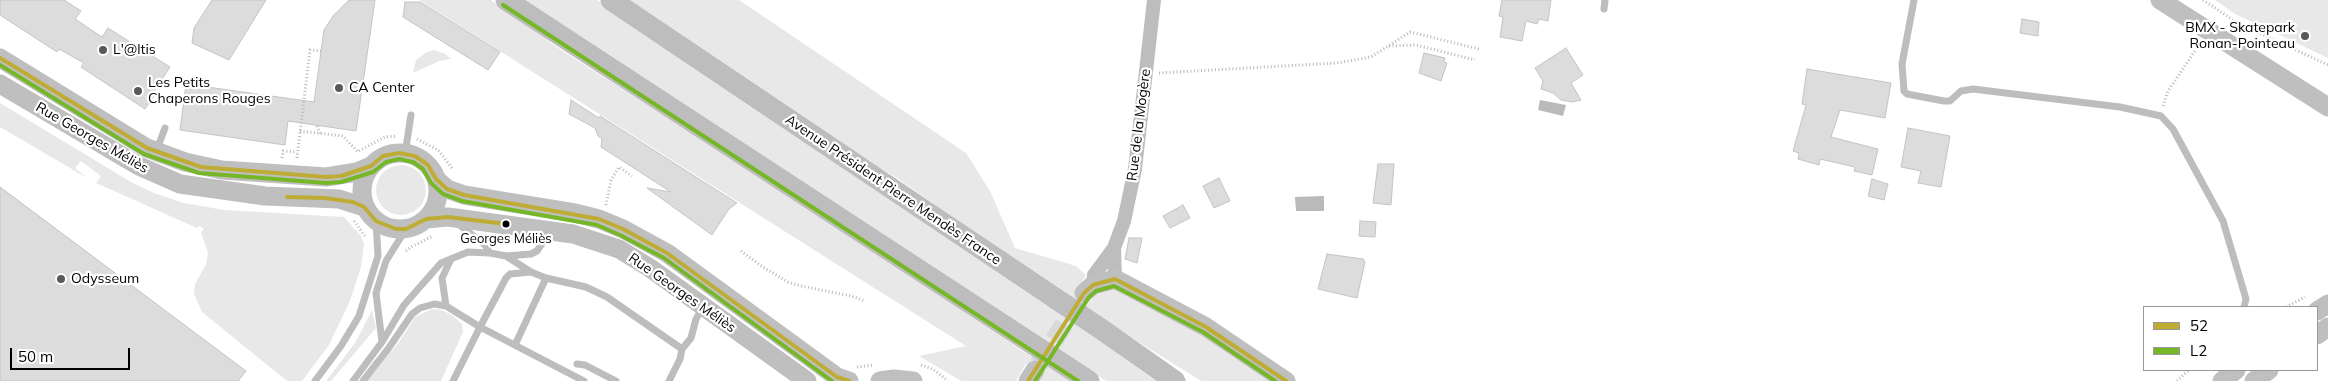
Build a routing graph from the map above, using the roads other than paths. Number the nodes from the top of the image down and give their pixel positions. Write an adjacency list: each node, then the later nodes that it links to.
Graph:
1 (506, 0): 53 (main road)
2 (611, 0): 54 (main road, Avenue Président Pierre Mendès France)
3 (1154, 0): 22 (street, Rue de la Mogère)
4 (1605, 0): 7 (lane)
5 (1914, 0): 31 (lane)
6 (2160, 0): 10 (street)
7 (1604, 9)
8 (0, 58): 13 (street, Rue Georges Méliès)
9 (0, 84): 17 (street, Rue Georges Méliès)
10 (2328, 107)
11 (411, 115): 14 (lane)
12 (166, 128): 13 (lane)
13 (156, 152): 15 (street, Rue Georges Méliès)
14 (405, 154): 15 (street); 16 (street)
15 (364, 159): 17 (street)
16 (436, 179): 19 (street); 50 (street, Rue Georges Méliès)
17 (364, 215): 20 (street); 42 (lane)
18 (448, 217): 19 (street, Rue Georges Méliès); 21 (street, Rue Georges Méliès); 23 (lane)
19 (426, 219): 20 (street)
20 (406, 229): 36 (lane)
21 (551, 231): 24 (lane); 32 (street, Rue Georges Méliès)
22 (1114, 248): 28 (street); 29 (street)
23 (490, 252): 24 (lane); 25 (lane)
24 (506, 256): 26 (lane)
25 (451, 258): 30 (lane); 36 (lane)
26 (531, 272): 27 (lane); 33 (lane)
27 (546, 278): 37 (lane); 38 (lane)
28 (1114, 279): 29 (street); 55 (street)
29 (1088, 289)
30 (446, 306): 33 (lane); 44 (lane)
31 (2244, 306)
32 (703, 307): 38 (lane); 49 (street, Rue Georges Méliès)
33 (480, 327): 37 (lane); 45 (lane)
34 (2328, 327): 35 (street)
35 (2318, 335)
36 (382, 342): 43 (lane)
37 (515, 345): 46 (lane)
38 (682, 349): 48 (lane)
39 (576, 364): 47 (lane)
40 (2235, 371): 56 (street)
41 (2268, 371): 57 (street)
42 (315, 381)
43 (353, 381)
44 (363, 381)
45 (453, 381)
46 (584, 381)
47 (616, 381)
48 (669, 381)
49 (806, 381)
50 (850, 381)
51 (880, 381): 52 (street)
52 (913, 381)
53 (1089, 381)
54 (1175, 381)
55 (1286, 381)
56 (2222, 381)
57 (2254, 381)

